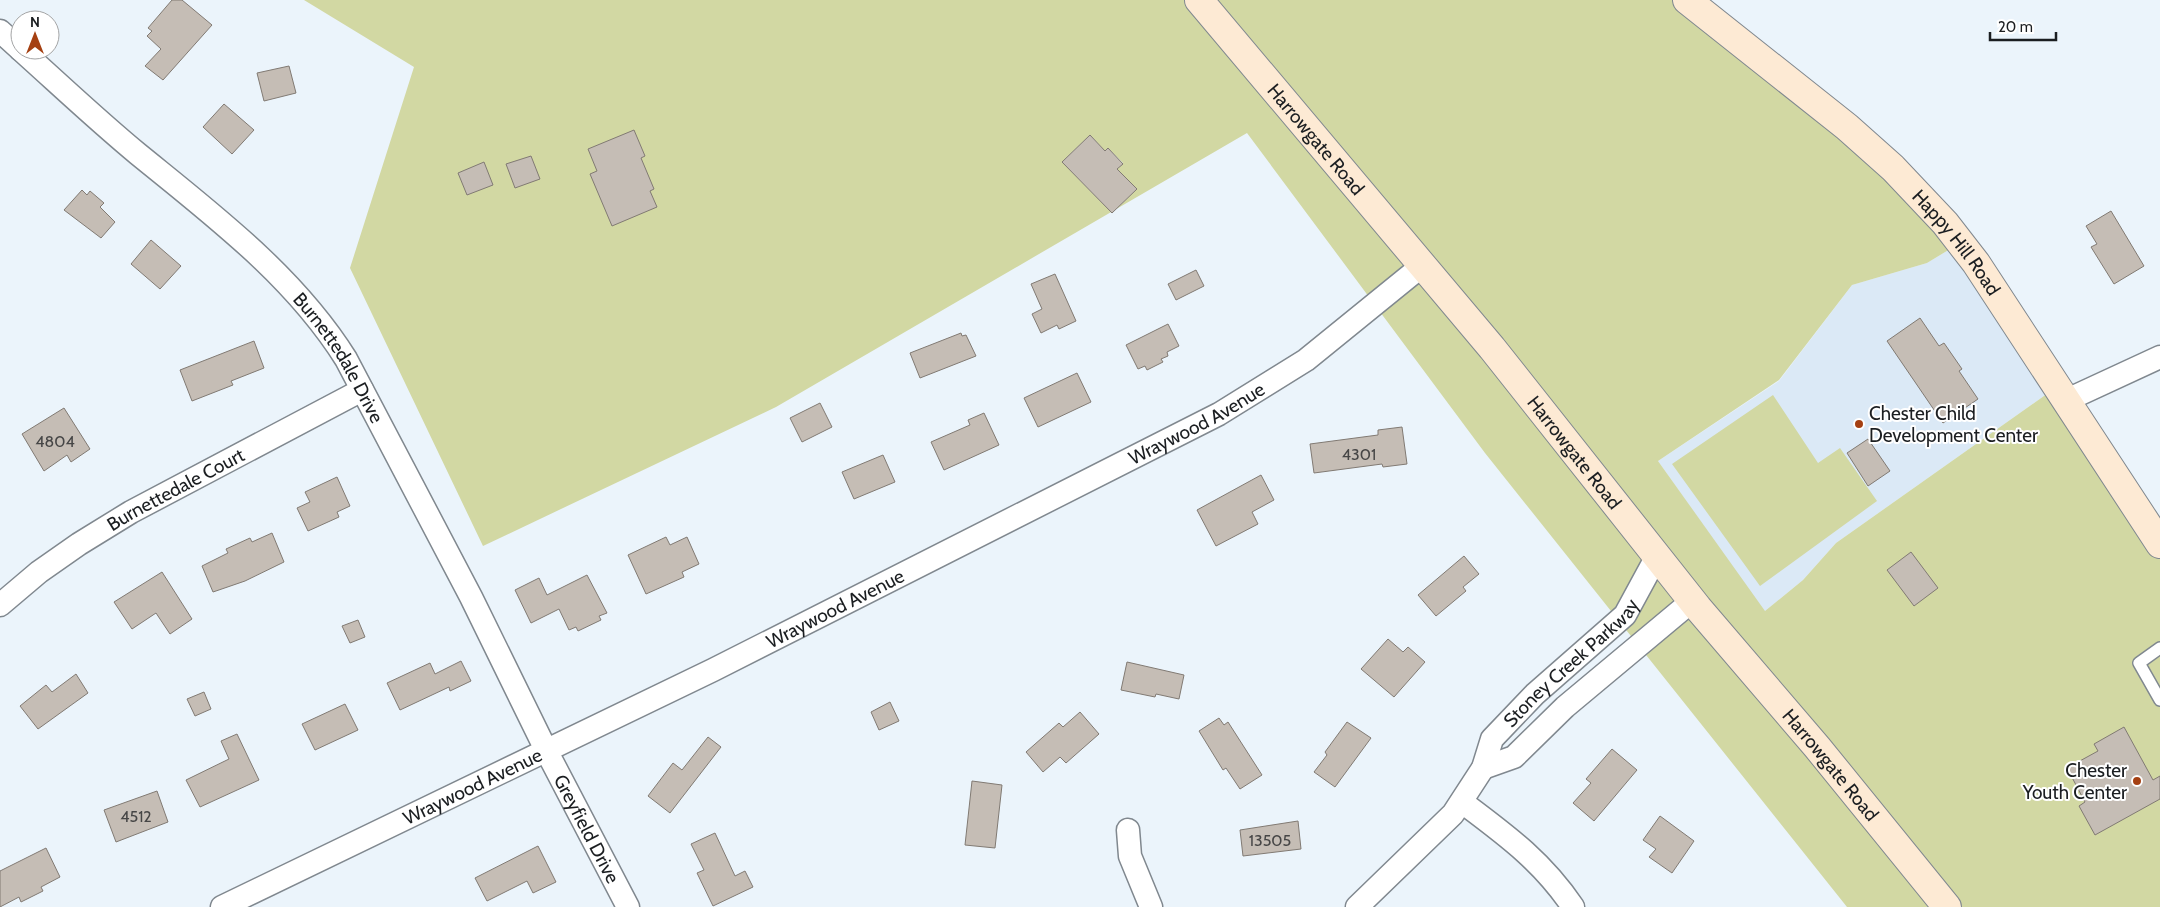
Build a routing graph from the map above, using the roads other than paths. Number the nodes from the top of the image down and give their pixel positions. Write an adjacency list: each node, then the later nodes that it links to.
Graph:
1 (1199, 0): 6 (main road, Harrowgate Road)
2 (1687, 0): 9 (main road, Happy Hill Road)
3 (0, 30): 4 (street, Burnettedale Drive)
4 (10, 39)
5 (33, 60): 8 (street, Burnettedale Drive)
6 (1423, 265): 11 (main road, Harrowgate Road); 16 (street, Wraywood Avenue)
7 (2160, 357): 9 (street)
8 (362, 390): 13 (street, Burnettedale Court); 16 (street, Burnettedale Drive)
9 (2067, 400): 10 (main road, Happy Hill Road)
10 (2160, 544)
11 (1657, 556): 12 (main road, Harrowgate Road); 17 (street, Stoney Creek Parkway)
12 (1692, 601): 17 (street, Stoney Creek Parkway); 25 (main road, Harrowgate Road)
13 (0, 605)
14 (2160, 648): 15 (lane)
15 (2160, 700)
16 (546, 750): 20 (street, Wraywood Avenue); 21 (street, Greyfield Drive)
17 (1483, 768): 18 (street, Stoney Creek Parkway)
18 (1462, 802): 23 (street, Stoney Creek Parkway); 24 (street)
19 (1128, 830): 22 (street)
20 (222, 907)
21 (628, 907)
22 (1151, 907)
23 (1357, 907)
24 (1573, 907)
25 (1947, 907)

